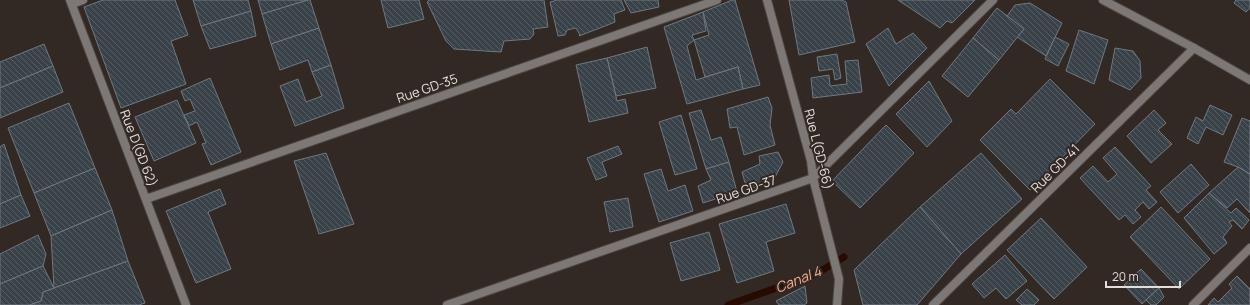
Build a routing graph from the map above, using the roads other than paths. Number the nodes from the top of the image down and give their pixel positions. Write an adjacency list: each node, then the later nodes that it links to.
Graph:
1 (83, 0): 6 (street)
2 (717, 0): 10 (street, Rue GD-35)
3 (767, 0): 9 (street, Rue L(GD-66))
4 (993, 0): 9 (street, Rue GD-37)
5 (1103, 0): 7 (street)
6 (71, 2): 10 (street, Rue D(GD 62))
7 (1194, 48): 8 (street); 15 (street, Rue GD-41)
8 (1250, 80)
9 (813, 178): 13 (street, Rue GD-37); 14 (street, Rue L(GD-66))
10 (146, 199): 12 (street, Rue D(GD 62))
11 (1250, 248): 16 (street)
12 (186, 305)
13 (448, 305)
14 (837, 305)
15 (933, 305)
16 (1193, 305)

